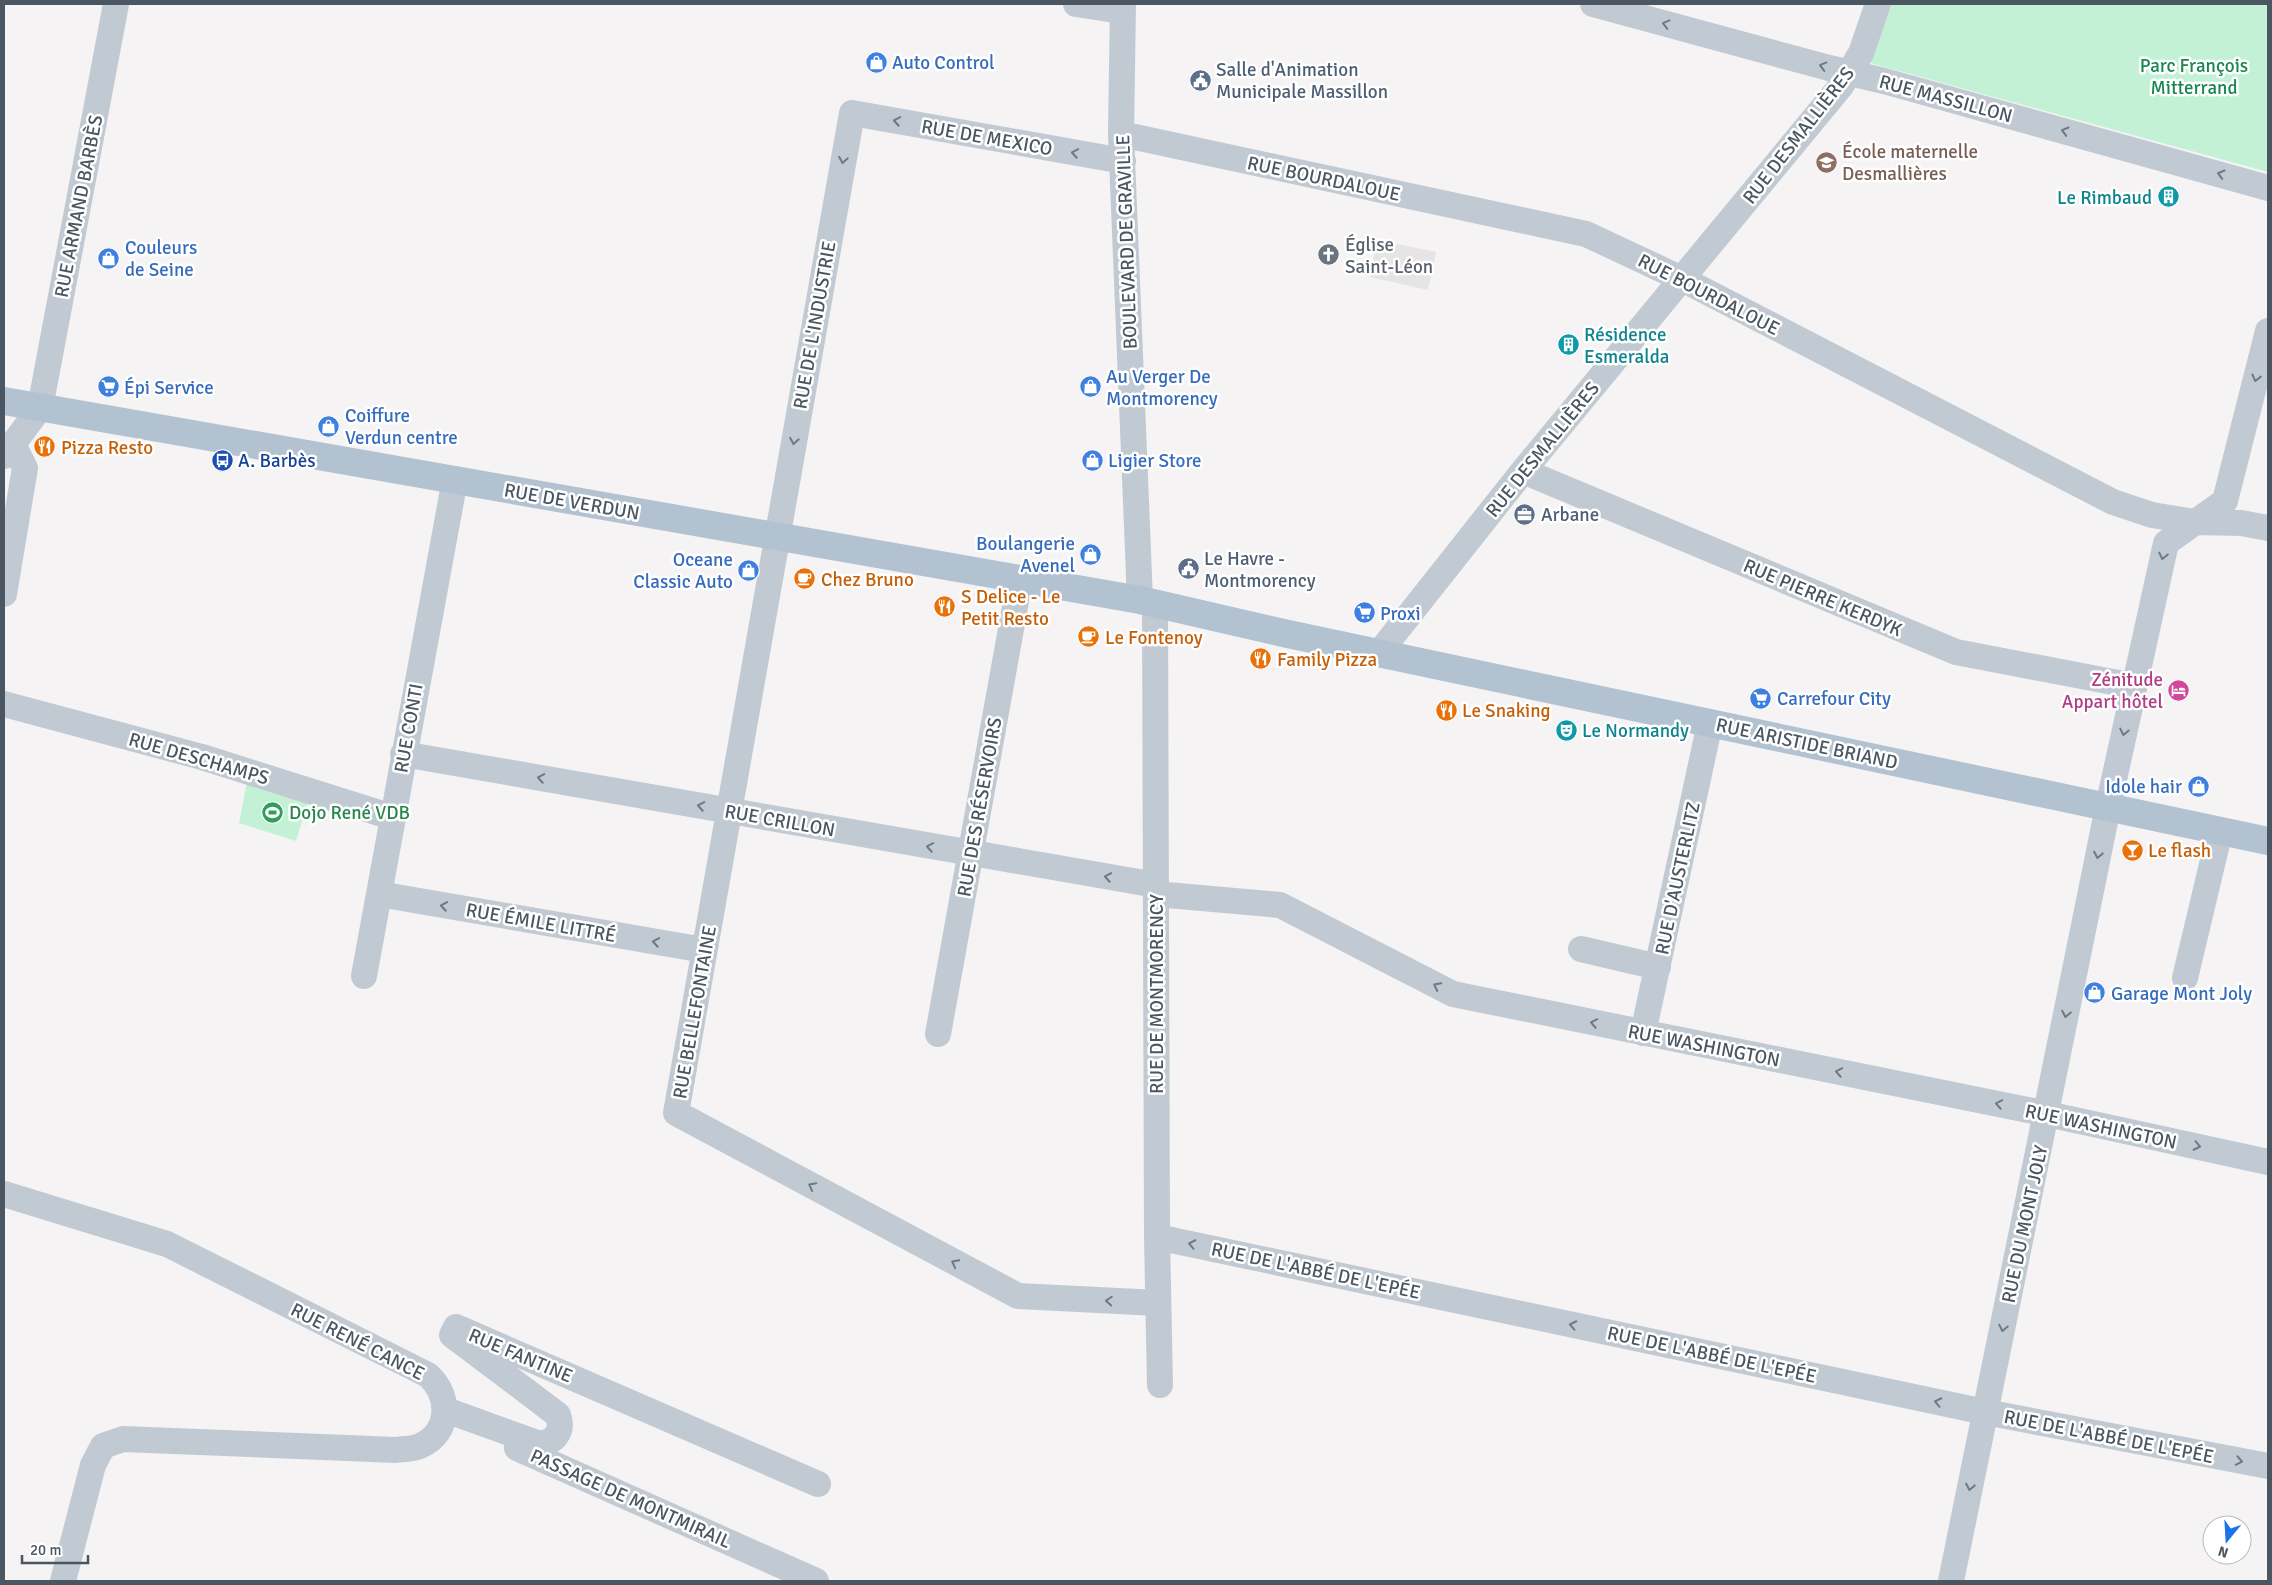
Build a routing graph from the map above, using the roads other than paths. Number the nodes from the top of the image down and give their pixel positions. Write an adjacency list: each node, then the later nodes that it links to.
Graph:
1 (116, 4): 14 (street, RUE ARMAND BARBÈS)
2 (1076, 4): 5 (street)
3 (1594, 4): 6 (street, RUE MASSILLON, one-way to 3)
4 (1878, 4): 6 (street, RUE DESMALLIÈRES)
5 (1122, 8): 8 (street, BOULEVARD DE GRAVILLE)
6 (1850, 72): 10 (street, RUE MASSILLON, one-way to 6); 11 (street, RUE DESMALLIÈRES)
7 (852, 112): 9 (street, RUE DE MEXICO, one-way to 7); 20 (street, RUE DE L'INDUSTRIE, one-way to 20)
8 (1121, 134): 9 (street, BOULEVARD DE GRAVILLE); 11 (street, RUE BOURDALOUE)
9 (1123, 162): 23 (street, BOULEVARD DE GRAVILLE)
10 (2268, 188)
11 (1682, 279): 16 (street, RUE DESMALLIÈRES); 18 (street, RUE BOURDALOUE)
12 (2268, 331): 18 (street, RUE DU MONT JOLY, one-way to 18)
13 (4, 401): 14 (main road, RUE DE VERDUN)
14 (40, 408): 15 (street); 17 (main road, RUE DE VERDUN)
15 (8, 450): 22 (street)
16 (1524, 471): 24 (street, RUE DESMALLIÈRES); 25 (street, RUE PIERRE KERDYK)
17 (455, 479): 20 (main road, RUE DE VERDUN); 28 (street, RUE CONTI)
18 (2195, 522): 19 (street, RUE BOURDALOUE); 25 (street, RUE DU MONT JOLY, one-way to 25)
19 (2268, 528)
20 (778, 538): 21 (main road, RUE DE VERDUN); 30 (street, RUE BELLEFONTAINE)
21 (1020, 580): 23 (main road, RUE DE VERDUN); 34 (street, RUE DES RÉSERVOIRS)
22 (4, 594)
23 (1148, 602): 24 (main road, RUE ARISTIDE BRIAND); 35 (street, RUE DE MONTMORENCY)
24 (1379, 653): 27 (main road, RUE ARISTIDE BRIAND)
25 (2134, 686): 29 (street, RUE DU MONT JOLY, one-way to 29)
26 (4, 704): 31 (street, RUE DESCHAMPS)
27 (1710, 723): 29 (main road, RUE ARISTIDE BRIAND); 39 (street, RUE D'AUSTERLITZ)
28 (404, 754): 30 (street, RUE CRILLON, one-way to 28); 31 (street, RUE CONTI)
29 (2108, 807): 32 (main road, RUE ARISTIDE BRIAND); 44 (street, RUE DU MONT JOLY, one-way to 44)
30 (729, 811): 34 (street, RUE CRILLON, one-way to 30); 37 (street, RUE BELLEFONTAINE)
31 (392, 817): 36 (street, RUE CONTI)
32 (2220, 831): 33 (main road, RUE ARISTIDE BRIAND); 41 (street)
33 (2268, 841)
34 (970, 854): 35 (street, RUE CRILLON, one-way to 34); 43 (street, RUE DES RÉSERVOIRS)
35 (1156, 889): 42 (street, RUE WASHINGTON, one-way to 35); 47 (street, RUE DE MONTMORENCY)
36 (379, 894): 37 (street, RUE ÉMILE LITTRÉ, one-way to 36); 40 (street, RUE CONTI)
37 (704, 950): 48 (street, RUE BELLEFONTAINE, one-way to 37)
38 (1581, 950): 39 (street)
39 (1658, 967): 42 (street, RUE D'AUSTERLITZ)
40 (364, 976)
41 (2186, 978)
42 (1643, 1033): 44 (street, RUE WASHINGTON, one-way to 42)
43 (938, 1034)
44 (2046, 1114): 45 (street, RUE WASHINGTON, one-way to 45); 50 (street, RUE DU MONT JOLY, one-way to 50)
45 (2268, 1162)
46 (4, 1194): 51 (street, RUE RENÉ CANCE)
47 (1157, 1237): 48 (street, RUE DE MONTMORENCY); 50 (street, RUE DE L'ABBÉ DE L'EPÉE, one-way to 47)
48 (1158, 1303): 49 (street, RUE DE MONTMORENCY)
49 (1160, 1385)
50 (1985, 1412): 52 (street, RUE DE L'ABBÉ DE L'EPÉE, one-way to 52); 56 (street, RUE DU MONT JOLY, one-way to 56)
51 (446, 1413): 53 (street, RUE FANTINE); 54 (street); 55 (street, PASSAGE DE MONTMIRAIL)
52 (2268, 1466)
53 (818, 1484)
54 (63, 1581)
55 (816, 1581)
56 (1951, 1581)

